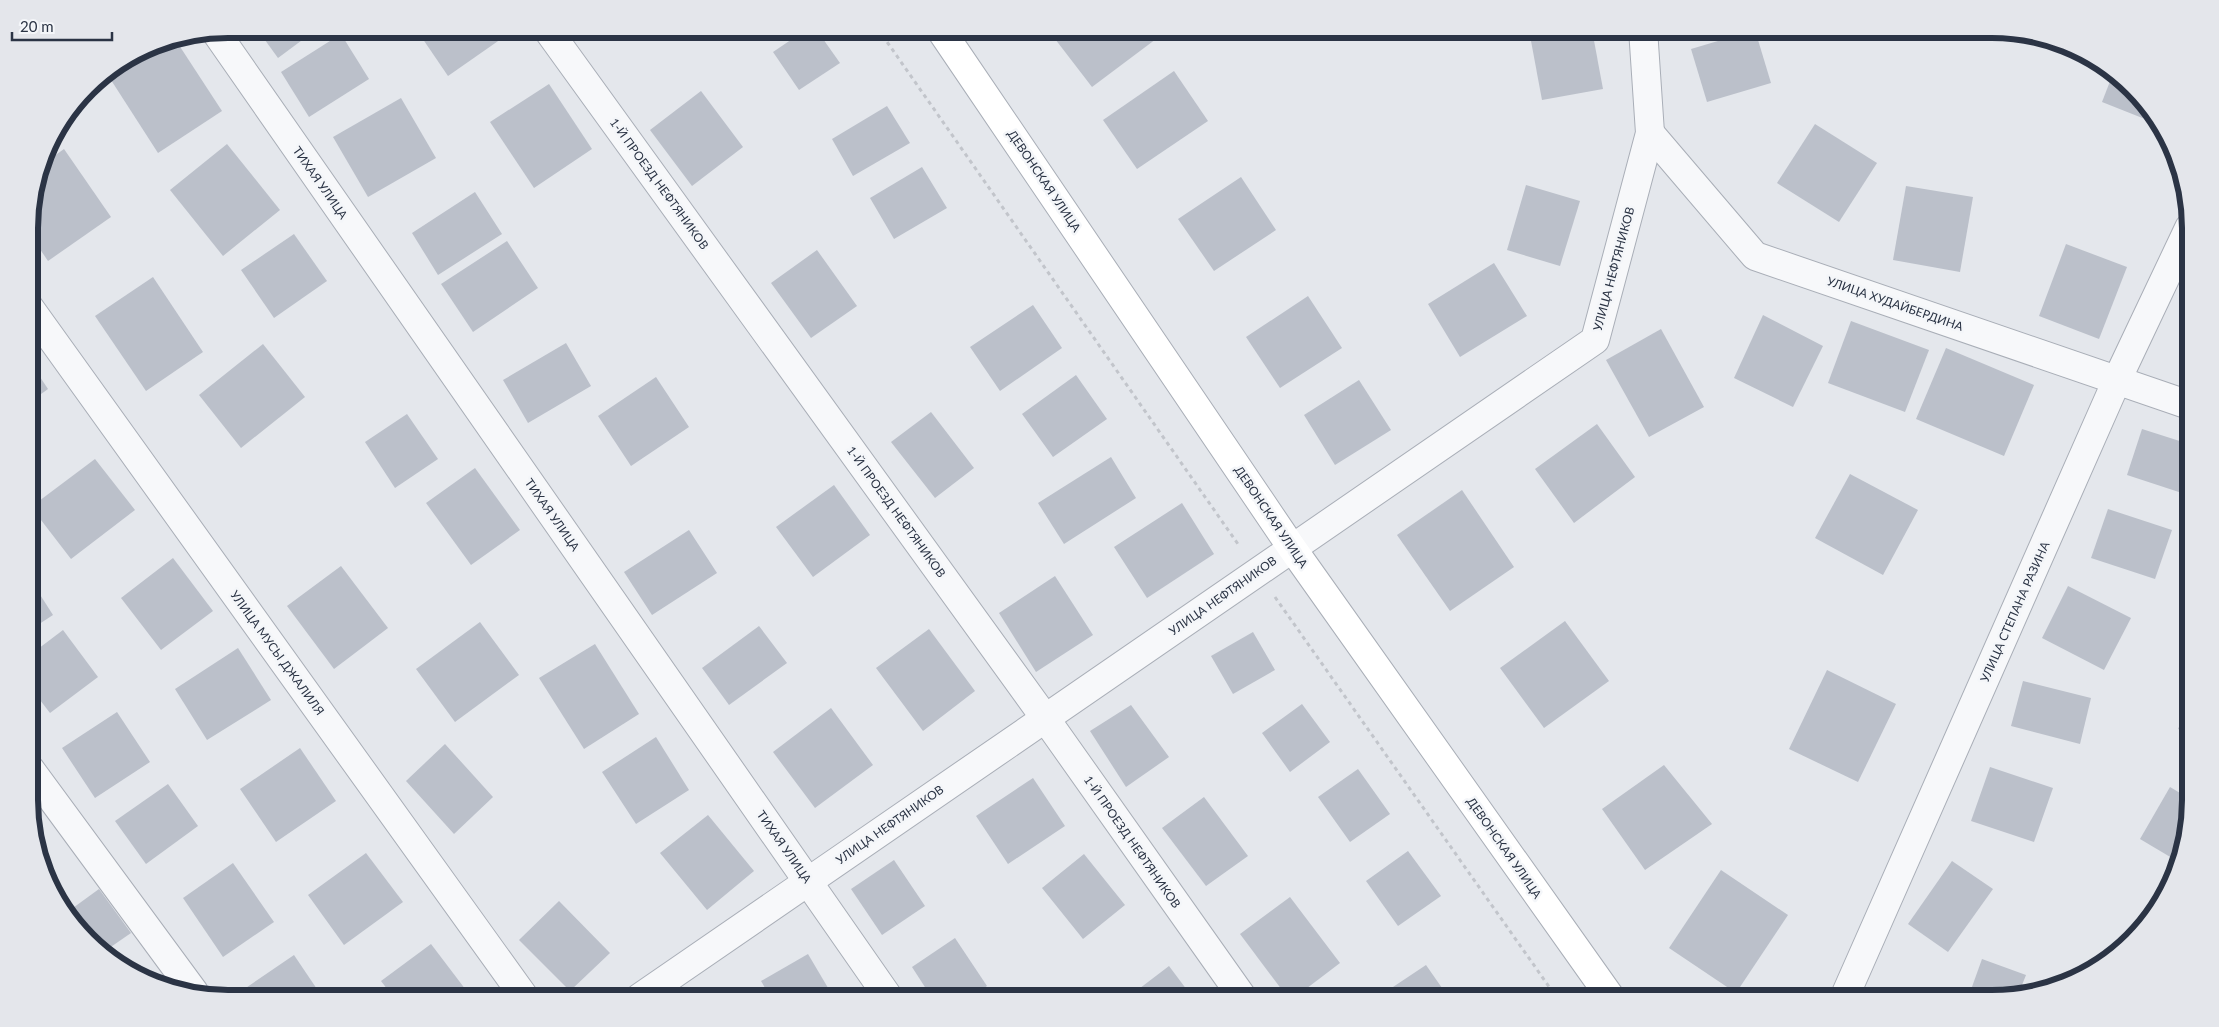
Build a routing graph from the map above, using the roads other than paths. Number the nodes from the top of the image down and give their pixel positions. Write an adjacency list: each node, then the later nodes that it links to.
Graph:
1 (219, 38): 13 (street, ТИХАЯ УЛИЦА)
2 (554, 38): 11 (street, 1-Й ПРОЕЗД НЕФТЯНИКОВ)
3 (946, 38): 10 (main road, ДЕВОНСКАЯ УЛИЦА)
4 (1644, 38): 5 (street, УЛИЦА НЕФТЯНИКОВ)
5 (1650, 133): 8 (street, УЛИЦА ХУДАЙБЕРДИНА); 10 (street, УЛИЦА НЕФТЯНИКОВ)
6 (2182, 243): 8 (street, УЛИЦА СТЕПАНА РАЗИНА)
7 (38, 320): 15 (street, УЛИЦА МУСЫ ДЖАЛИЛЯ)
8 (2117, 380): 9 (street, УЛИЦА ХУДАЙБЕРДИНА); 20 (street, УЛИЦА СТЕПАНА РАЗИНА)
9 (2182, 403)
10 (1292, 548): 11 (street, УЛИЦА НЕФТЯНИКОВ); 19 (main road, ДЕВОНСКАЯ УЛИЦА)
11 (1045, 718): 13 (street, УЛИЦА НЕФТЯНИКОВ); 18 (street, 1-Й ПРОЕЗД НЕФТЯНИКОВ)
12 (38, 780): 14 (street)
13 (808, 882): 16 (street, УЛИЦА НЕФТЯНИКОВ); 17 (street, ТИХАЯ УЛИЦА)
14 (189, 986)
15 (519, 990)
16 (651, 990)
17 (883, 990)
18 (1237, 990)
19 (1605, 990)
20 (1848, 990)

